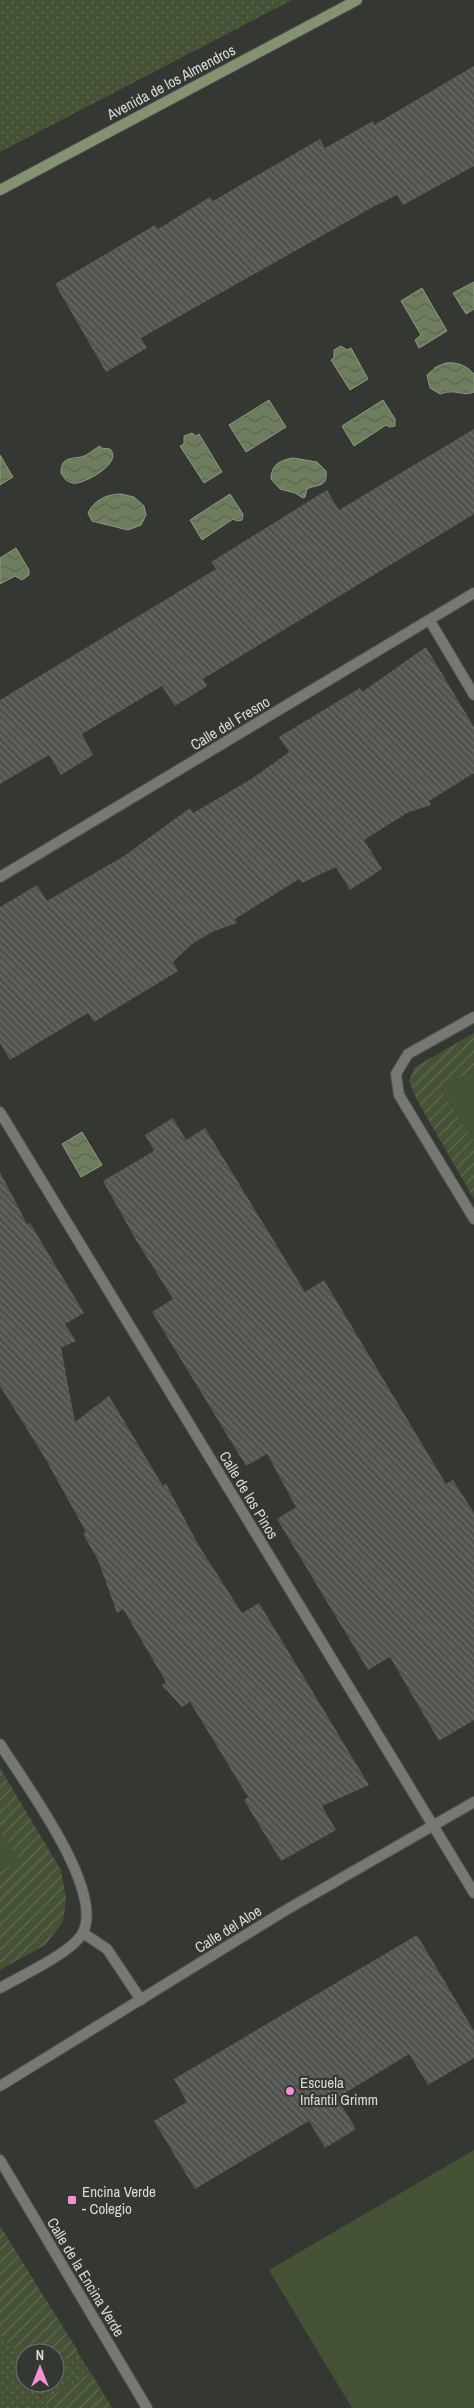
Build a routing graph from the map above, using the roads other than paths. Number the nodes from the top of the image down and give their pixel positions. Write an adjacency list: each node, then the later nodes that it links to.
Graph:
1 (356, 0): 2 (street, Avenida de los Almendros)
2 (0, 190)
3 (474, 593): 4 (street, Calle del Fresno)
4 (430, 620): 5 (street); 6 (street, Calle del Fresno)
5 (474, 695)
6 (0, 878)
7 (474, 1017): 9 (street)
8 (0, 1112): 12 (street, Calle de los Pinos)
9 (474, 1219)
10 (0, 1744): 14 (street)
11 (474, 1802): 12 (street, Calle del Aloe)
12 (433, 1826): 13 (street, Calle de los Pinos); 16 (street, Calle del Aloe)
13 (474, 1893)
14 (83, 1933): 15 (street); 16 (street)
15 (0, 1988)
16 (141, 2000): 17 (street, Calle del Aloe)
17 (0, 2086)
18 (0, 2160): 19 (street, Calle de la Encina Verde)
19 (147, 2408)

